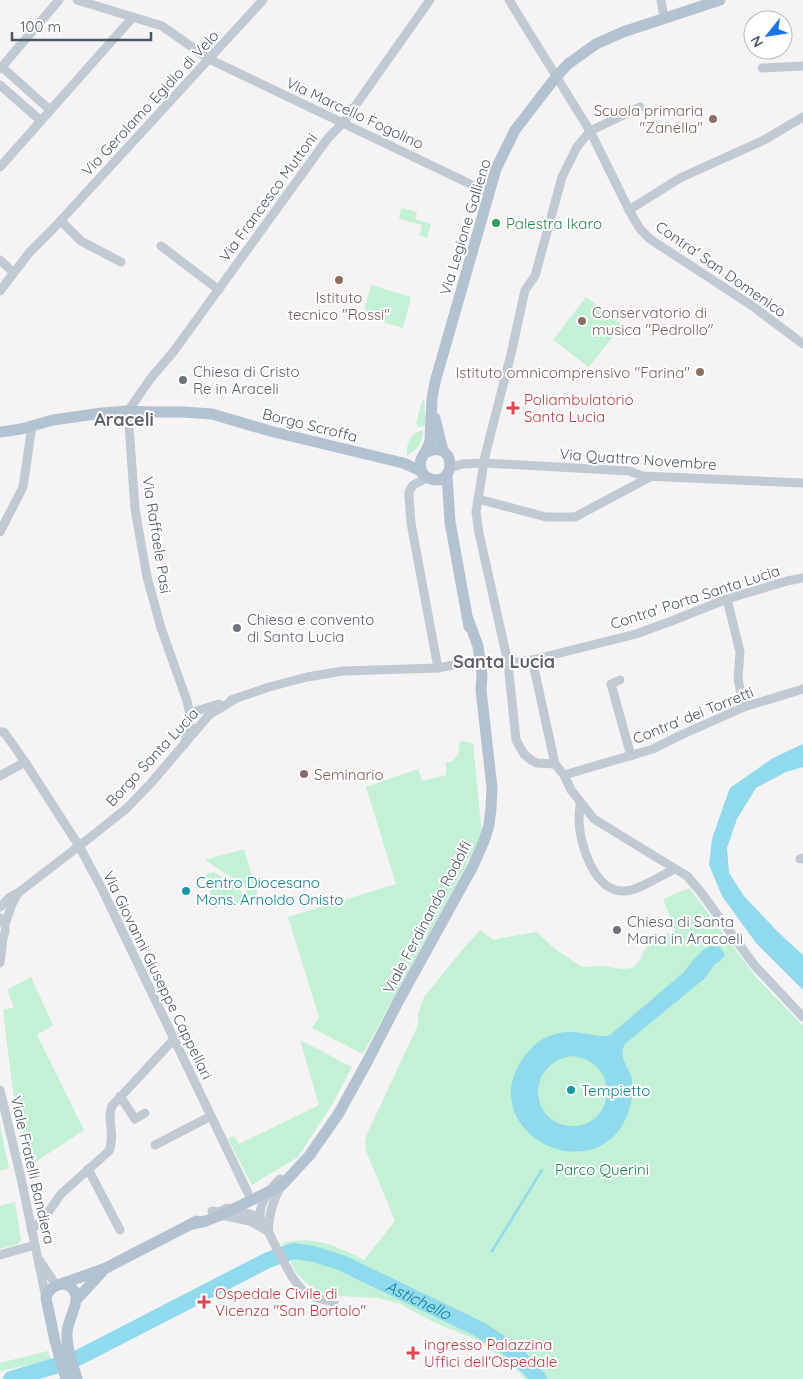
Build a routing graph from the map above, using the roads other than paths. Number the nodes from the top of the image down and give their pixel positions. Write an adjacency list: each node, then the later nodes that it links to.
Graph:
1 (59, 0): 12 (street)
2 (80, 0): 8 (street, Via Marcello Fogolino)
3 (430, 0): 20 (street, Via Francesco Muttoni)
4 (509, 0): 14 (street, Contra' San Domenico)
5 (661, 0): 9 (street)
6 (720, 0): 9 (main road, Via Legione Gallieno)
7 (259, 2): 10 (street, Via Gerolamo Egidio di Velo)
8 (133, 17): 10 (street, Via Marcello Fogolino); 17 (street)
9 (664, 18): 14 (main road, Via Legione Gallieno)
10 (209, 59): 20 (street, Via Marcello Fogolino); 25 (street, Via Gerolamo Egidio di Velo)
11 (803, 66): 13 (street)
12 (1, 68): 17 (street)
13 (762, 68)
14 (556, 77): 21 (street, Contra' San Domenico); 23 (main road, Via Legione Gallieno)
15 (0, 85): 19 (street)
16 (640, 107): 21 (street)
17 (50, 110): 19 (street)
18 (803, 117): 24 (street)
19 (41, 121): 22 (street)
20 (343, 122): 23 (street, Via Marcello Fogolino); 30 (street, Via Francesco Muttoni)
21 (590, 131): 24 (street, Contra' San Domenico); 41 (street)
22 (0, 167)
23 (489, 193): 33 (main road, Via Legione Gallieno)
24 (629, 210): 32 (street, Contra' San Domenico)
25 (61, 220): 28 (street); 29 (street, Via Gerolamo Egidio di Velo)
26 (161, 246): 30 (street)
27 (0, 260): 29 (street)
28 (121, 262)
29 (13, 272): 31 (street, Via Gerolamo Egidio di Velo)
30 (219, 290): 34 (street, Via Francesco Muttoni)
31 (0, 291)
32 (803, 344)
33 (432, 404): 37 (main road, Via Legione Gallieno); 38 (main road, Via Legione Gallieno)
34 (128, 411): 35 (main road, Borgo Scroffa); 39 (main road, Borgo Scroffa); 63 (street, Via Raffaele Pasi)
35 (32, 426): 36 (main road, Borgo Scroffa); 50 (street)
36 (0, 432)
37 (446, 453): 38 (main road); 40 (street, Via Quattro Novembre); 42 (main road)
38 (423, 455): 39 (main road); 44 (main road)
39 (403, 463): 44 (main road, Borgo Scroffa)
40 (470, 463): 41 (street, Via Quattro Novembre); 42 (street, Via Quattro Novembre)
41 (484, 463): 43 (street, Via Quattro Novembre); 48 (street)
42 (448, 471): 44 (main road); 49 (main road)
43 (629, 471): 45 (street, Via Quattro Novembre); 47 (street)
44 (427, 476): 49 (main road); 56 (street)
45 (652, 476): 46 (street, Via Quattro Novembre); 47 (street)
46 (803, 484)
47 (631, 487): 48 (street)
48 (478, 499): 55 (street)
49 (450, 522): 53 (main road)
50 (0, 532)
51 (803, 578): 52 (street, Contra' Porta Santa Lucia)
52 (727, 598): 55 (street, Contra' Porta Santa Lucia); 62 (street)
53 (468, 620): 54 (main road); 60 (main road, Viale Ferdinando Rodolfi)
54 (474, 661): 56 (street, Borgo Santa Lucia); 60 (main road)
55 (508, 663): 69 (street)
56 (438, 668): 61 (street, Borgo Santa Lucia)
57 (534, 668): 69 (street)
58 (620, 680): 67 (street)
59 (803, 689): 62 (street, Contra' dei Torretti)
60 (481, 690): 88 (main road, Viale Ferdinando Rodolfi)
61 (237, 698): 63 (street, Borgo Santa Lucia); 64 (street, Borgo Santa Lucia)
62 (744, 706): 67 (street, Contra' dei Torretti)
63 (190, 716): 64 (street); 66 (street, Via Raffaele Pasi)
64 (202, 722): 66 (street, Borgo Santa Lucia)
65 (0, 732): 68 (street, Via Giovanni Giuseppe Cappellari)
66 (184, 745): 73 (street, Borgo Santa Lucia)
67 (631, 756): 70 (street, Contra' dei Torretti)
68 (25, 762): 71 (street); 73 (street, Via Giovanni Giuseppe Cappellari)
69 (555, 764): 70 (street)
70 (564, 775): 72 (street)
71 (0, 776)
72 (580, 803): 74 (street); 80 (street)
73 (79, 846): 75 (street, Borgo Santa Lucia); 81 (street, Via Giovanni Giuseppe Cappellari)
74 (671, 871)
75 (18, 893): 76 (street, Borgo Santa Lucia); 77 (street, Borgo Santa Lucia)
76 (0, 907)
77 (2, 921): 78 (street, Borgo Santa Lucia)
78 (1, 940): 79 (street)
79 (0, 963)
80 (803, 1017)
81 (174, 1039): 83 (street); 85 (street, Via Giovanni Giuseppe Cappellari)
82 (0, 1090): 93 (street, Viale Fratelli Bandiera)
83 (120, 1096): 84 (street); 87 (street)
84 (145, 1113)
85 (211, 1116): 86 (street); 90 (street, Via Giovanni Giuseppe Cappellari)
86 (155, 1145)
87 (88, 1169): 93 (street); 94 (street)
88 (281, 1182): 89 (main road, Viale Ferdinando Rodolfi); 90 (main road, Viale Ferdinando Rodolfi); 95 (street)
89 (268, 1192): 91 (main road, Viale Ferdinando Rodolfi); 92 (street)
90 (248, 1193): 91 (main road, Viale Ferdinando Rodolfi)
91 (222, 1212): 92 (street); 95 (street); 99 (main road, Viale Ferdinando Rodolfi)
92 (260, 1219): 95 (street)
93 (31, 1229): 96 (street, Viale Fratelli Bandiera)
94 (120, 1230)
95 (268, 1232): 102 (street)
96 (35, 1245): 97 (street); 98 (street, Viale Fratelli Bandiera)
97 (0, 1255)
98 (37, 1256): 100 (street, Viale Fratelli Bandiera); 101 (street, Viale Fratelli Bandiera)
99 (106, 1268): 100 (main road, Viale Ferdinando Rodolfi); 103 (main road, Viale Ferdinando Rodolfi)
100 (58, 1284): 101 (main road); 103 (main road, Viale Fratelli Bandiera)
101 (47, 1302): 103 (main road); 104 (main road, Viale Fratelli Bandiera)
102 (334, 1302)
103 (75, 1304): 104 (main road, Viale Fratelli Bandiera)
104 (64, 1352): 105 (main road, Viale Fratelli Bandiera)
105 (71, 1377)

